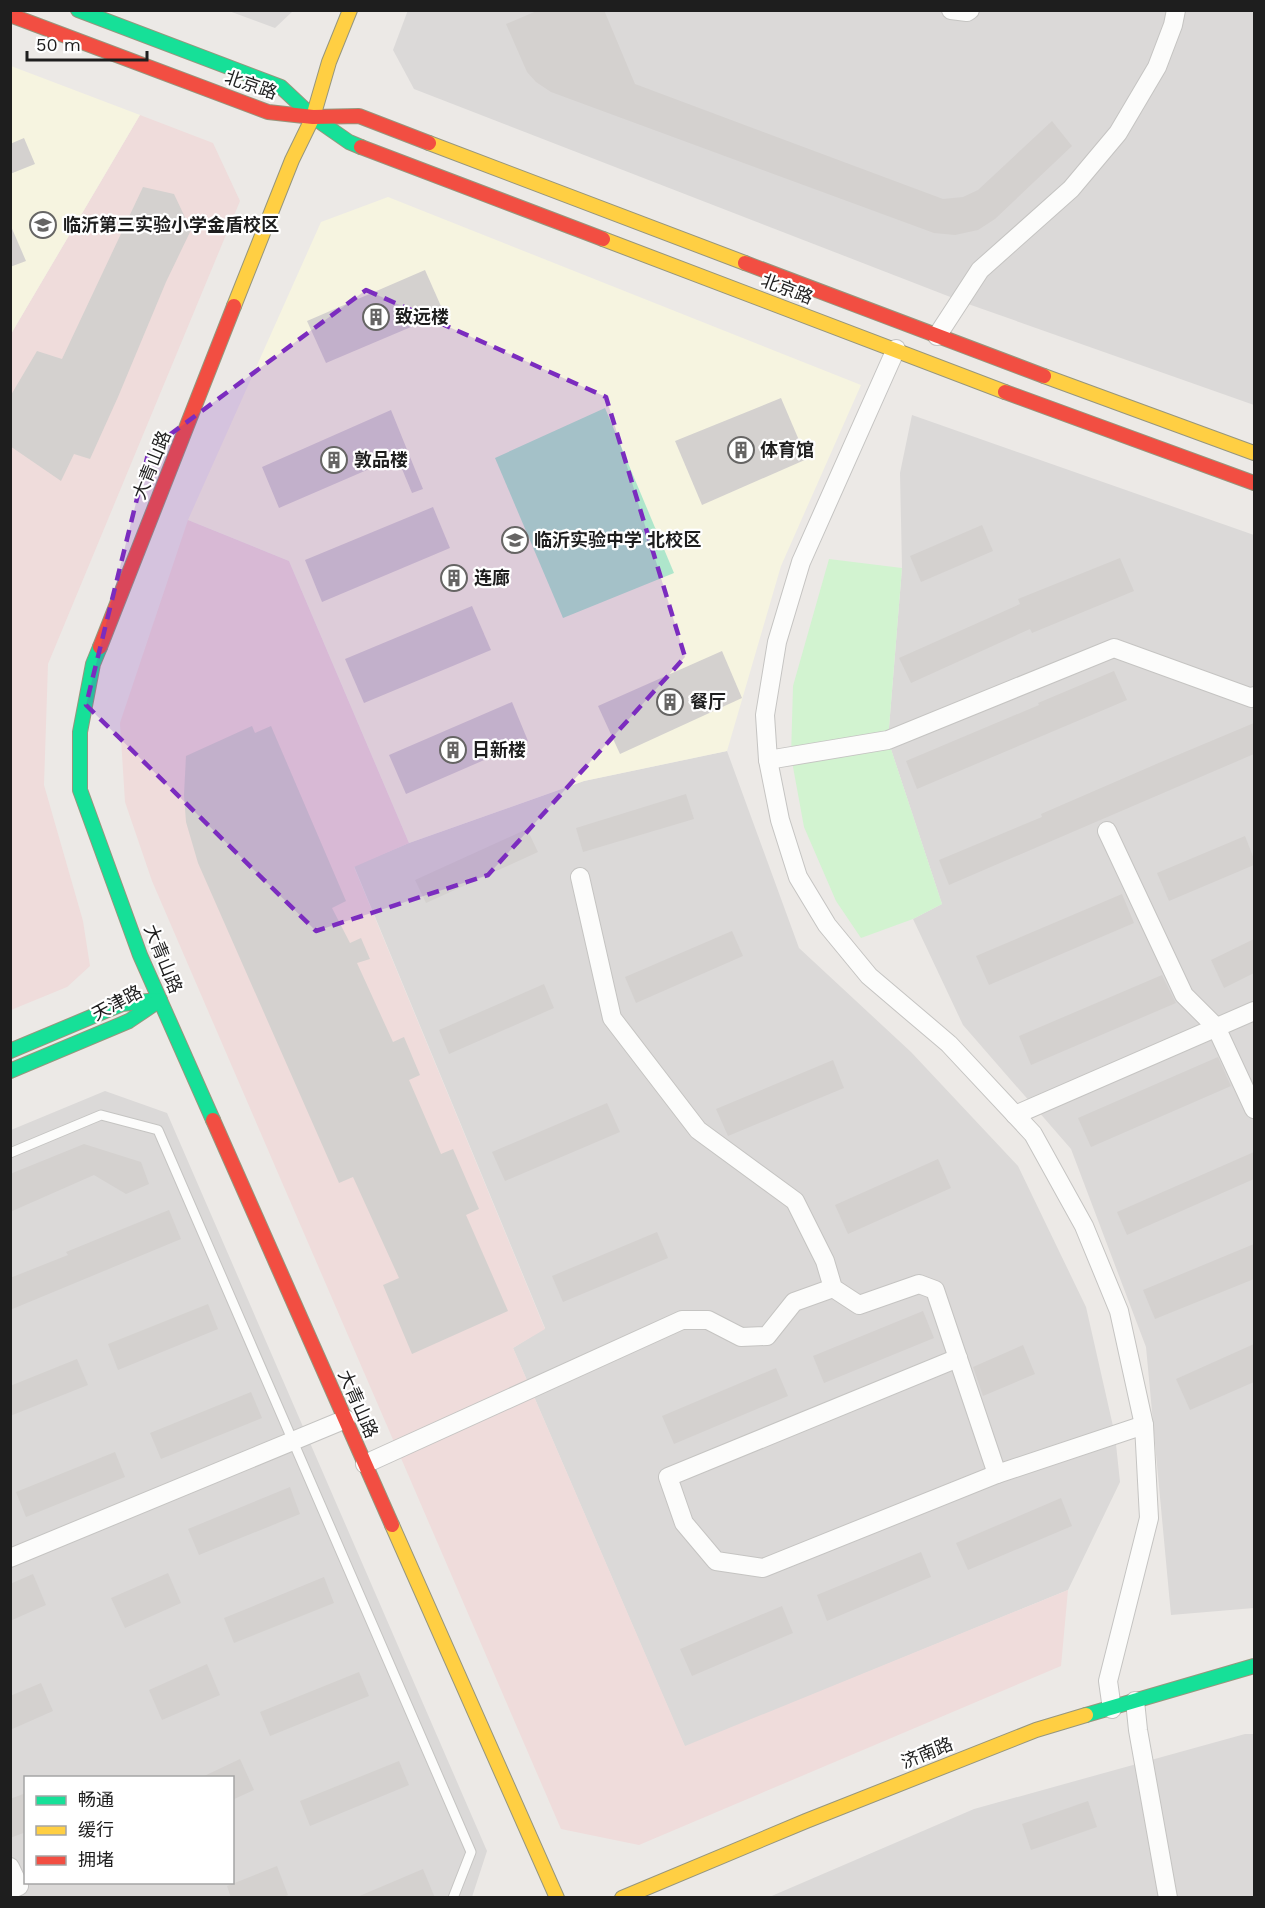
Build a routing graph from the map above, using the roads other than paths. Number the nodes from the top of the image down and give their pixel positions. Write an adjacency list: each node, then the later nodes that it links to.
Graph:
1 (78, 10): 7 (main road, 北京路)
2 (350, 10): 7 (main road, 大青山路)
3 (951, 10): 4 (street)
4 (970, 10)
5 (1176, 10): 8 (street)
6 (10, 15): 7 (main road, 北京路)
7 (313, 117): 8 (main road, 北京路); 9 (main road, 北京路); 16 (main road, 大青山路)
8 (937, 336): 10 (main road, 北京路)
9 (896, 350): 11 (main road, 北京路); 13 (street)
10 (1254, 453)
11 (1254, 483)
12 (1254, 696): 13 (street)
13 (768, 760): 22 (street)
14 (1107, 831): 18 (street)
15 (580, 877): 24 (street)
16 (160, 1000): 19 (main road, 天津路); 20 (main road, 天津路); 26 (main road, 大青山路)
17 (1254, 1011): 18 (street)
18 (1216, 1026): 21 (street); 22 (street)
19 (10, 1051)
20 (10, 1071)
21 (1254, 1108)
22 (1015, 1115): 27 (street)
23 (10, 1152): 28 (lane)
24 (832, 1288): 25 (street); 29 (street)
25 (958, 1358): 30 (street); 30 (street)
26 (345, 1419): 28 (street); 29 (main road, 大青山路)
27 (1144, 1425): 30 (street); 34 (street)
28 (292, 1441): 31 (street); 37 (lane)
29 (365, 1464): 38 (main road, 大青山路)
30 (997, 1474)
31 (10, 1558)
32 (1254, 1666): 33 (main road, 济南路)
33 (1135, 1701): 34 (main road, 济南路); 40 (street)
34 (1112, 1709): 39 (main road, 济南路)
35 (10, 1867): 36 (street)
36 (10, 1890)
37 (453, 1898)
38 (557, 1898)
39 (621, 1898)
40 (1168, 1898)

